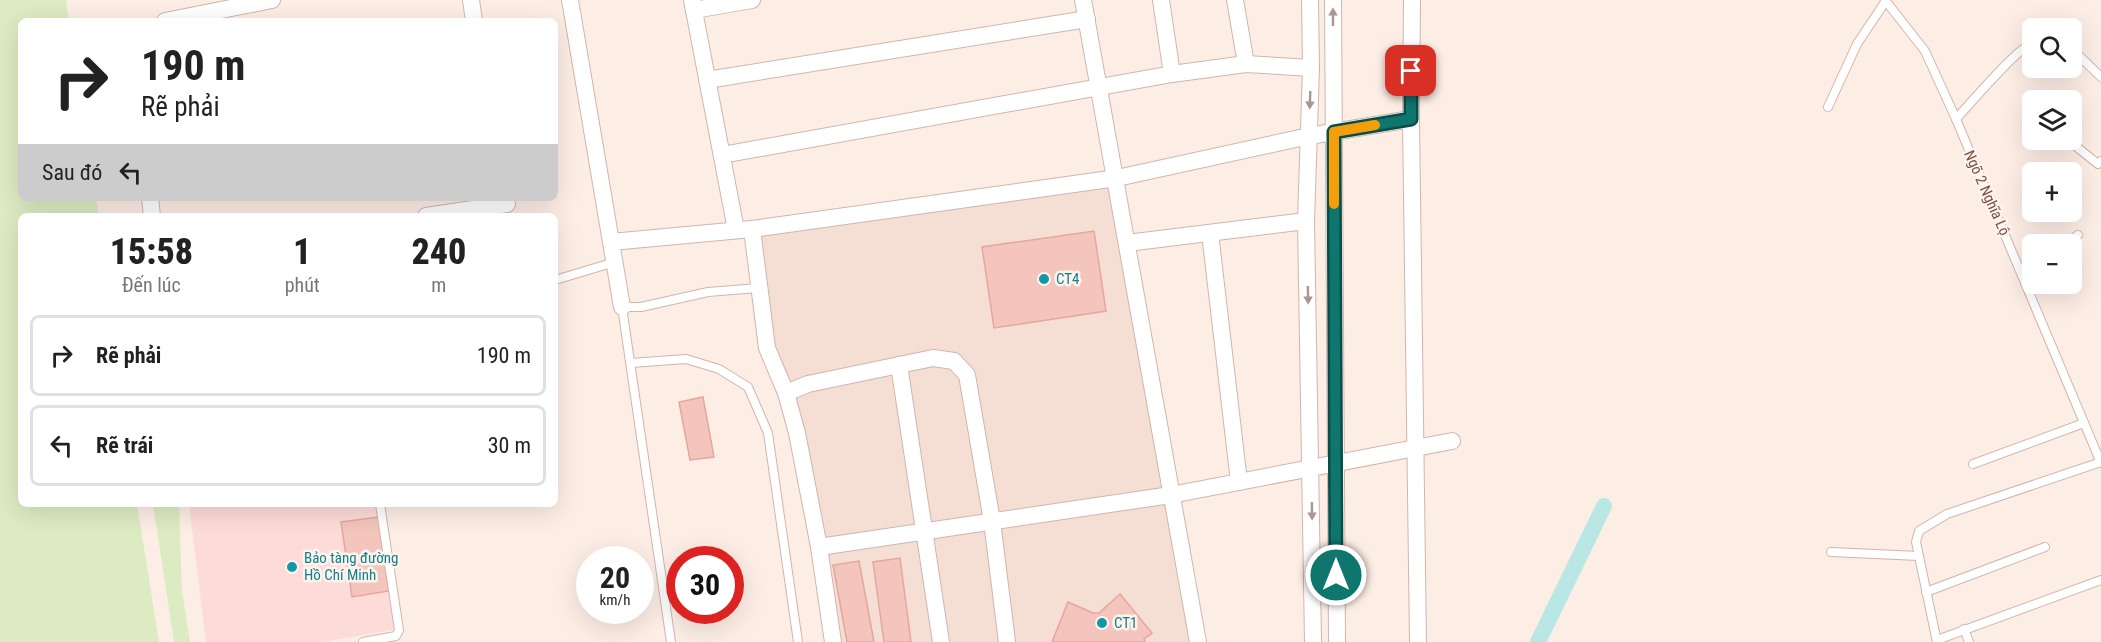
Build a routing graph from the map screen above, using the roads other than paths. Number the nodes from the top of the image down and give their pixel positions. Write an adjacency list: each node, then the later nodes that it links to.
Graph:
1 (272, 0): 13 (street)
2 (471, 0): 14 (street)
3 (570, 0): 38 (street)
4 (752, 0): 12 (street)
5 (1083, 0): 15 (street)
6 (1161, 0): 20 (street)
7 (1235, 0): 18 (street)
8 (1310, 0): 19 (street)
9 (1333, 0): 27 (street, one-way to 9)
10 (1412, 0): 26 (street)
11 (1885, 1): 24 (lane); 25 (lane, Ngõ 2 Nghĩa Lộ)
12 (693, 5): 22 (street)
13 (180, 18)
14 (474, 18)
15 (1087, 19): 22 (street); 23 (street)
16 (2022, 49): 25 (lane)
17 (2082, 59): 21 (lane)
18 (1246, 64): 19 (street); 20 (street)
19 (1311, 68): 28 (street, one-way to 28)
20 (1172, 74): 23 (street)
21 (2101, 77)
22 (707, 80): 30 (street)
23 (1099, 88): 30 (street); 32 (street)
24 (1828, 108)
25 (1956, 118): 41 (lane, Ngõ 2 Nghĩa Lộ)
26 (1411, 119): 27 (street); 51 (street)
27 (1334, 132): 28 (street); 53 (street)
28 (1309, 136): 32 (street); 35 (street)
29 (2080, 150): 31 (lane)
30 (722, 155): 36 (street)
31 (2101, 161)
32 (1117, 178): 36 (street); 39 (street)
33 (507, 206): 34 (street)
34 (450, 213)
35 (1306, 221): 37 (street); 55 (street, one-way to 55)
36 (744, 229): 38 (street); 43 (street)
37 (1210, 233): 39 (street); 56 (street)
38 (611, 242): 40 (street)
39 (1127, 243): 57 (street)
40 (615, 262): 42 (lane); 45 (street)
41 (2022, 272)
42 (558, 279)
43 (758, 288): 45 (lane); 48 (street)
44 (2031, 294): 49 (lane, Ngõ 2 Nghĩa Lộ)
45 (622, 307): 46 (lane)
46 (631, 363): 70 (lane); 71 (lane)
47 (899, 365): 48 (street); 59 (street); 60 (street)
48 (786, 393): 61 (street)
49 (2084, 423): 52 (lane, Ngõ 2 Nghĩa Lộ); 54 (lane)
50 (1452, 441): 51 (street)
51 (1416, 448): 53 (street); 78 (street)
52 (2101, 462): 64 (lane)
53 (1335, 463): 55 (street); 77 (street)
54 (1972, 464)
55 (1312, 468): 56 (street); 76 (street, one-way to 76)
56 (1239, 482): 57 (street)
57 (1171, 495): 59 (street); 75 (street)
58 (380, 507): 69 (lane)
59 (992, 521): 60 (street); 74 (street)
60 (924, 532): 61 (street); 73 (street)
61 (819, 547): 72 (street)
62 (2045, 547): 66 (lane)
63 (1831, 552): 64 (lane)
64 (1918, 556): 66 (lane)
65 (2101, 580): 67 (lane)
66 (1926, 592): 68 (lane)
67 (1965, 629): 68 (lane); 79 (lane)
68 (1937, 641)
69 (363, 642)
70 (671, 642)
71 (798, 642)
72 (833, 642)
73 (941, 642)
74 (1007, 642)
75 (1198, 642)
76 (1313, 642)
77 (1337, 642)
78 (1418, 642)
79 (1969, 642)

